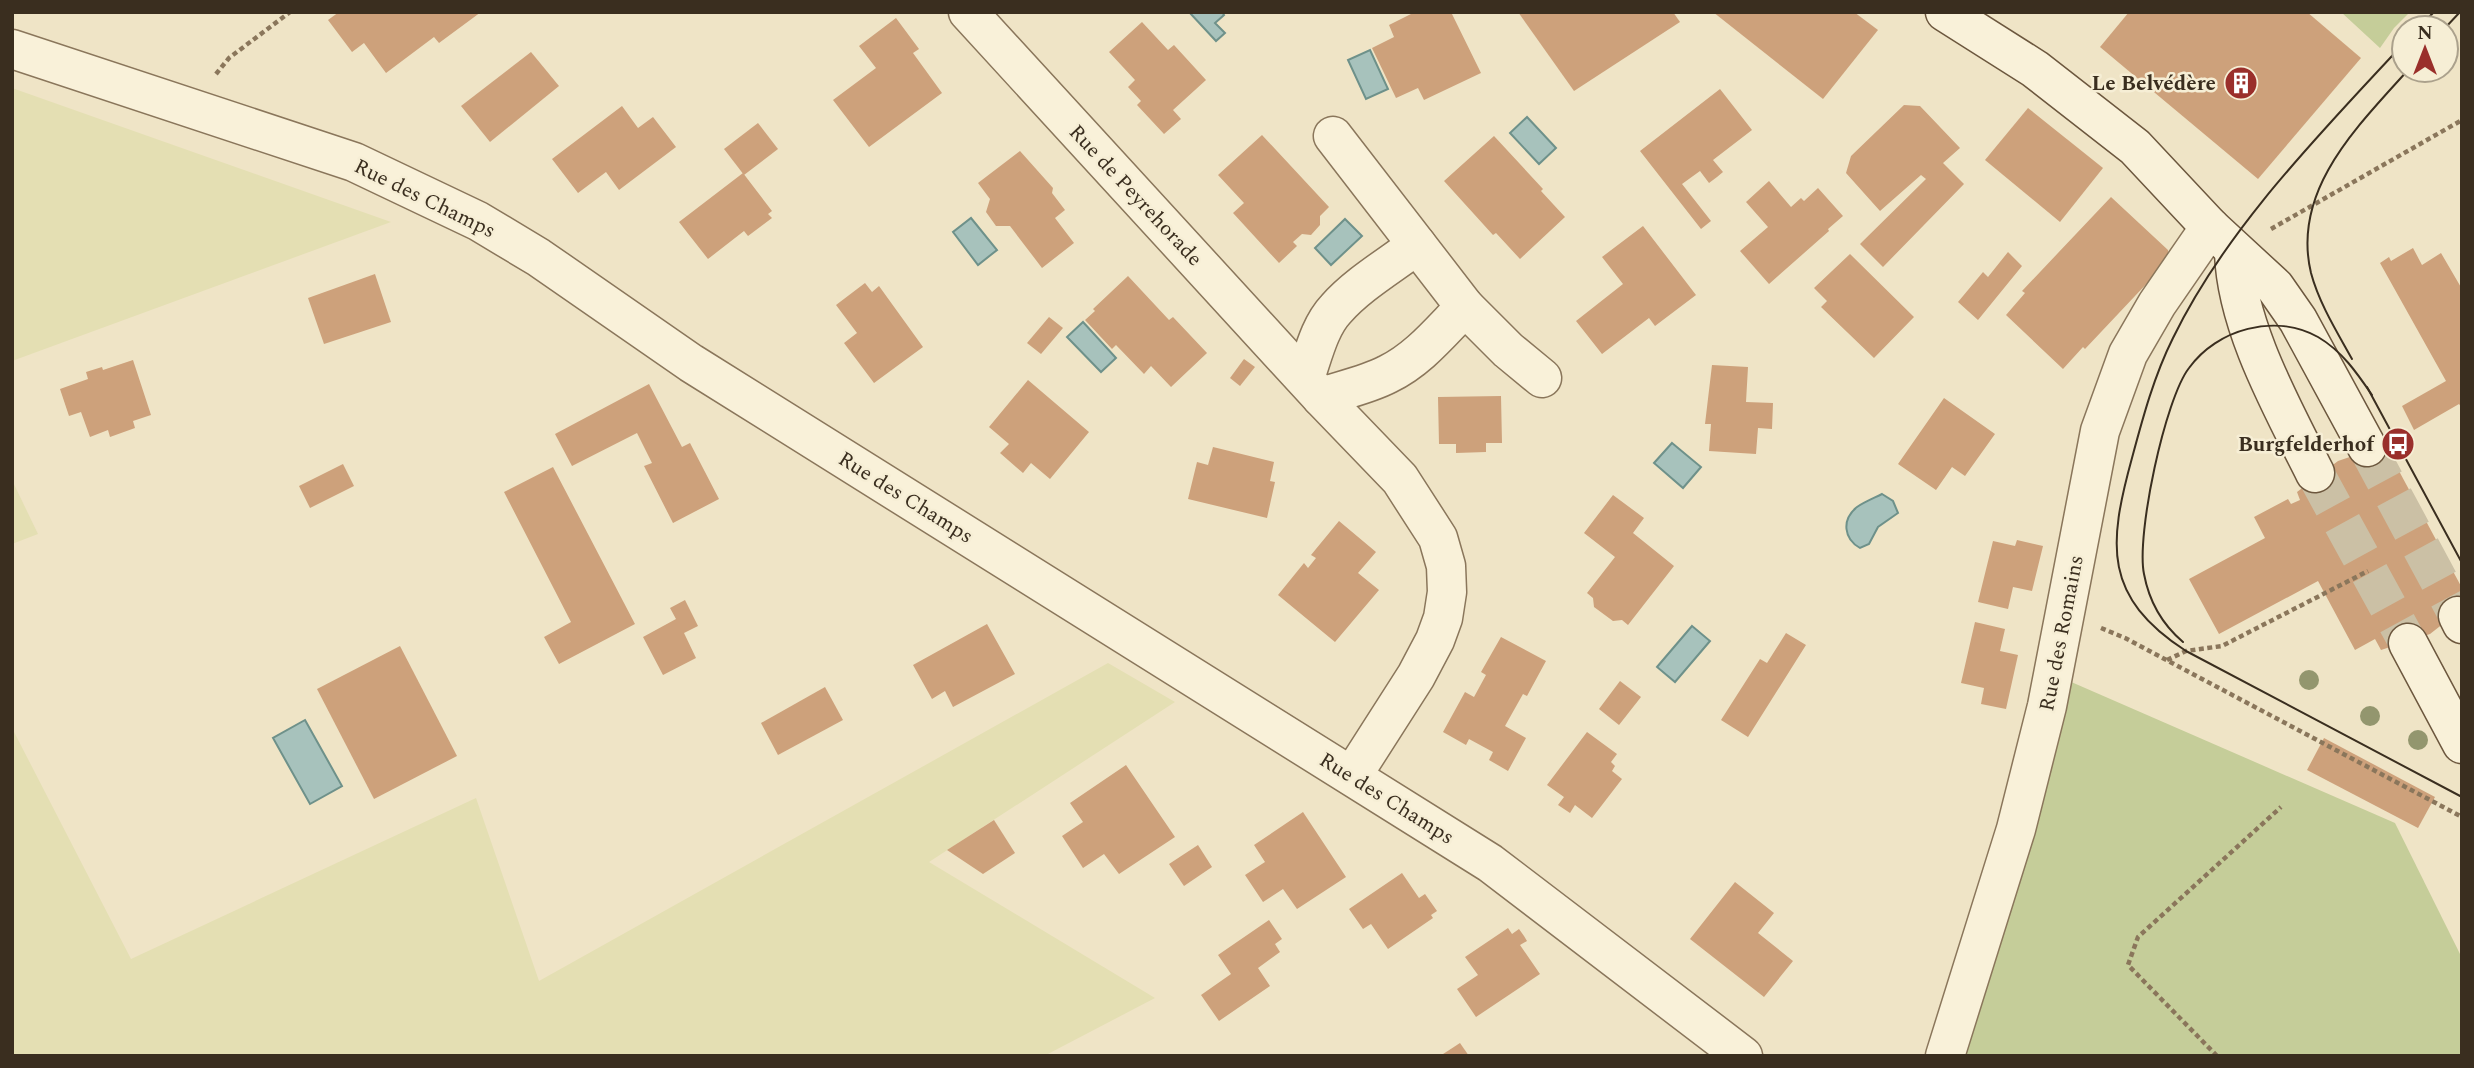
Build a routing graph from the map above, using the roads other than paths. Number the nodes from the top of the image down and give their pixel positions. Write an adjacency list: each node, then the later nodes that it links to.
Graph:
1 (968, 12): 9 (street, Rue de Peyrehorade)
2 (1945, 12): 5 (street)
3 (12, 49): 14 (street, Rue des Champs)
4 (1333, 136): 6 (street)
5 (2222, 239): 10 (street); 11 (street); 16 (street, Rue des Romains)
6 (1417, 245): 7 (street); 9 (street)
7 (1465, 307): 8 (street); 9 (street)
8 (1542, 378)
9 (1313, 388): 14 (street, Rue de Peyrehorade)
10 (2367, 447)
11 (2315, 472)
12 (2407, 643): 13 (street)
13 (2462, 744)
14 (1352, 776): 15 (street, Rue des Champs)
15 (1743, 1056)
16 (1945, 1056)

